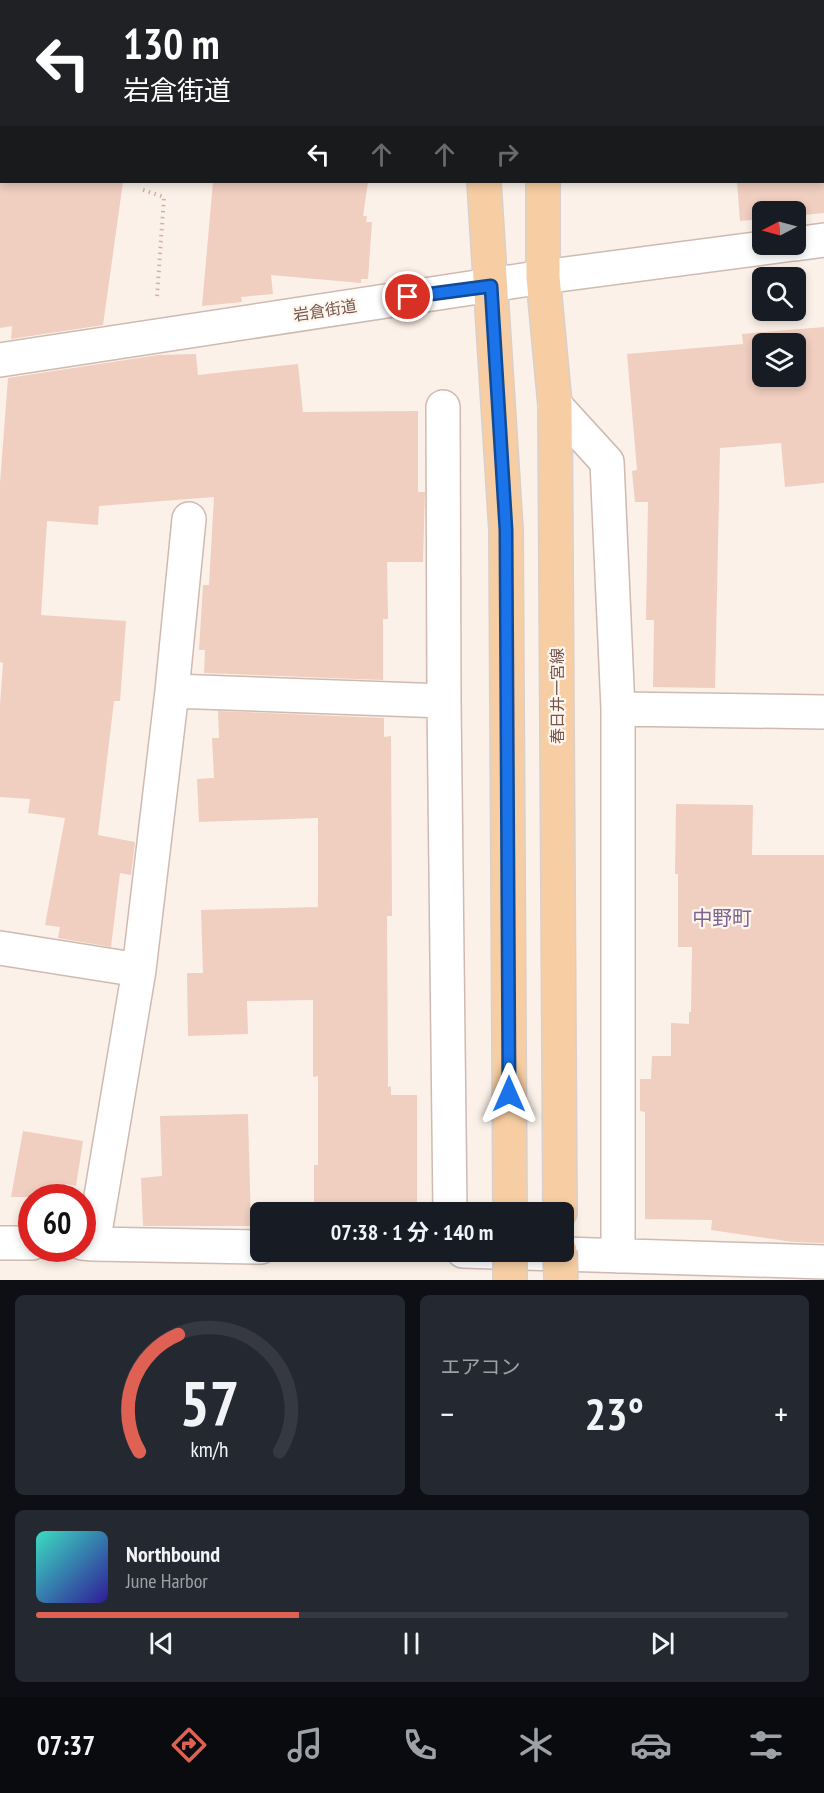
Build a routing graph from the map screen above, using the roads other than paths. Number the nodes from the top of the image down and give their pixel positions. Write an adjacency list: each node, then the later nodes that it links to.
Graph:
1 (484, 183): 7 (main road)
2 (543, 183): 6 (main road, 春日井一宮線)
3 (824, 240): 4 (street, 岩倉街道)
4 (806, 242)
5 (752, 250): 6 (street, 岩倉街道)
6 (543, 277): 7 (street, 岩倉街道); 9 (main road, 春日井一宮線)
7 (491, 286): 8 (street, 岩倉街道); 20 (main road)
8 (0, 360)
9 (555, 405): 14 (street); 21 (main road, 春日井一宮線)
10 (443, 407): 13 (street)
11 (189, 519): 12 (street)
12 (172, 691): 13 (street); 17 (street)
13 (444, 701): 19 (street)
14 (618, 709): 15 (street); 27 (street)
15 (824, 712)
16 (0, 948): 17 (street)
17 (139, 970): 18 (street)
18 (96, 1201)
19 (450, 1202)
20 (510, 1202)
21 (560, 1202)
22 (0, 1243): 23 (street)
23 (18, 1243)
24 (96, 1244): 25 (street)
25 (250, 1247)
26 (574, 1255): 27 (street)
27 (618, 1256): 30 (street)
28 (510, 1262): 31 (main road, bridge)
29 (560, 1262): 32 (main road, bridge)
30 (824, 1262)
31 (510, 1280)
32 (561, 1280)

